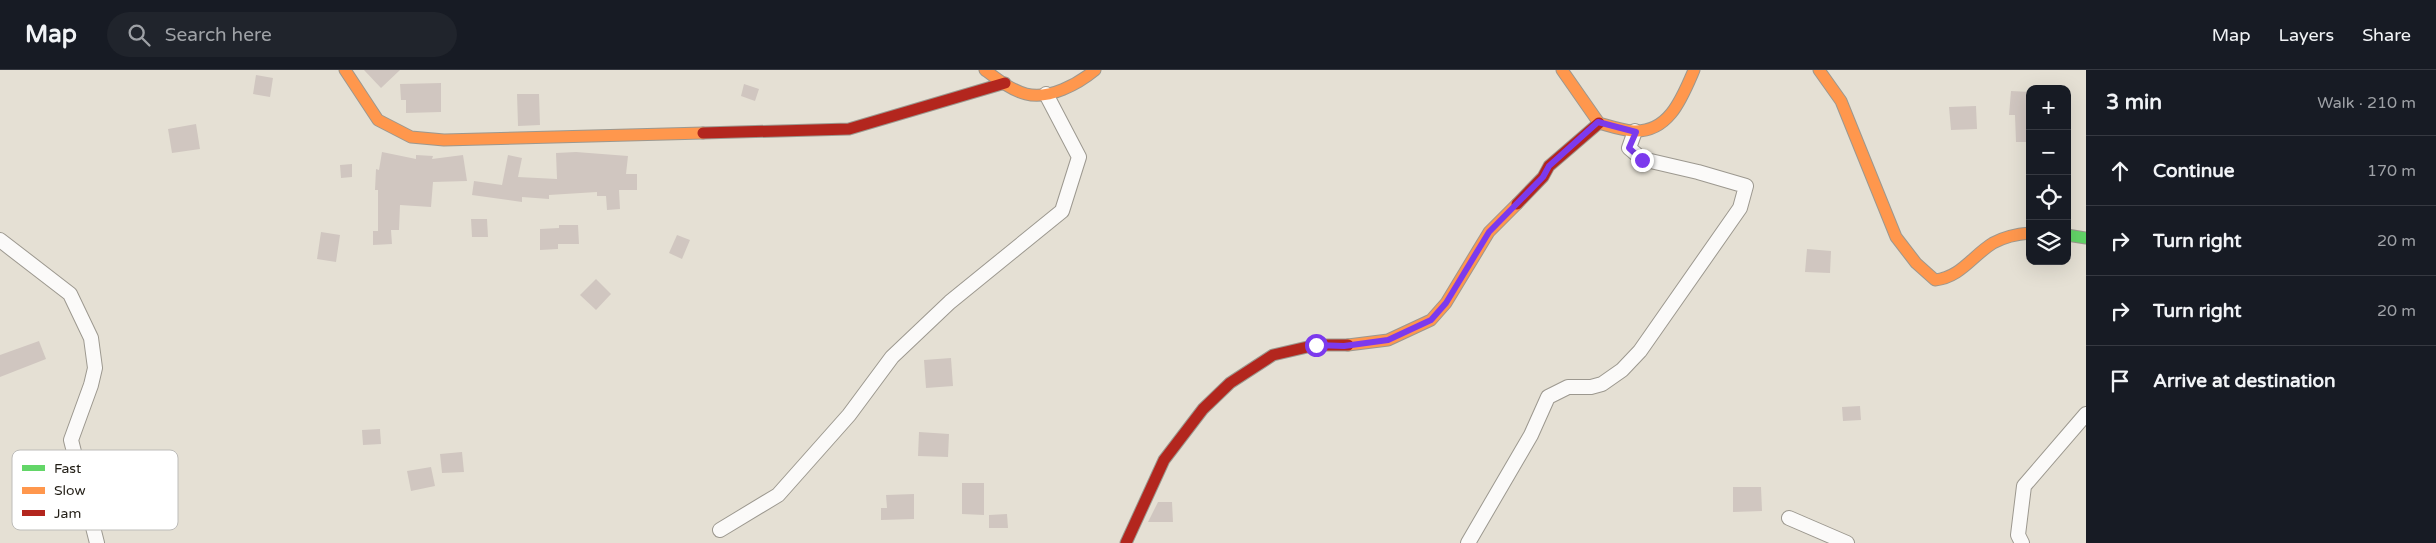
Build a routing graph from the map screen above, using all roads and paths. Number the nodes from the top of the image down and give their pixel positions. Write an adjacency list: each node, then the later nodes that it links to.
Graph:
1 (345, 70): 7 (street)
2 (986, 70): 7 (street)
3 (1095, 70): 8 (street)
4 (1562, 70): 9 (street)
5 (1694, 70): 10 (street)
6 (1820, 70): 11 (street)
7 (1005, 83): 8 (street)
8 (1046, 94): 19 (street)
9 (1598, 122): 10 (street); 21 (street)
10 (1636, 132): 22 (street)
11 (2026, 233)
12 (2071, 236): 13 (street)
13 (2086, 238)
14 (0, 240): 16 (street)
15 (2086, 414): 24 (street)
16 (74, 450)
17 (1789, 518): 23 (street)
18 (94, 530): 20 (street)
19 (720, 530)
20 (97, 543)
21 (1126, 543)
22 (1468, 543)
23 (1847, 543)
24 (2022, 543)

